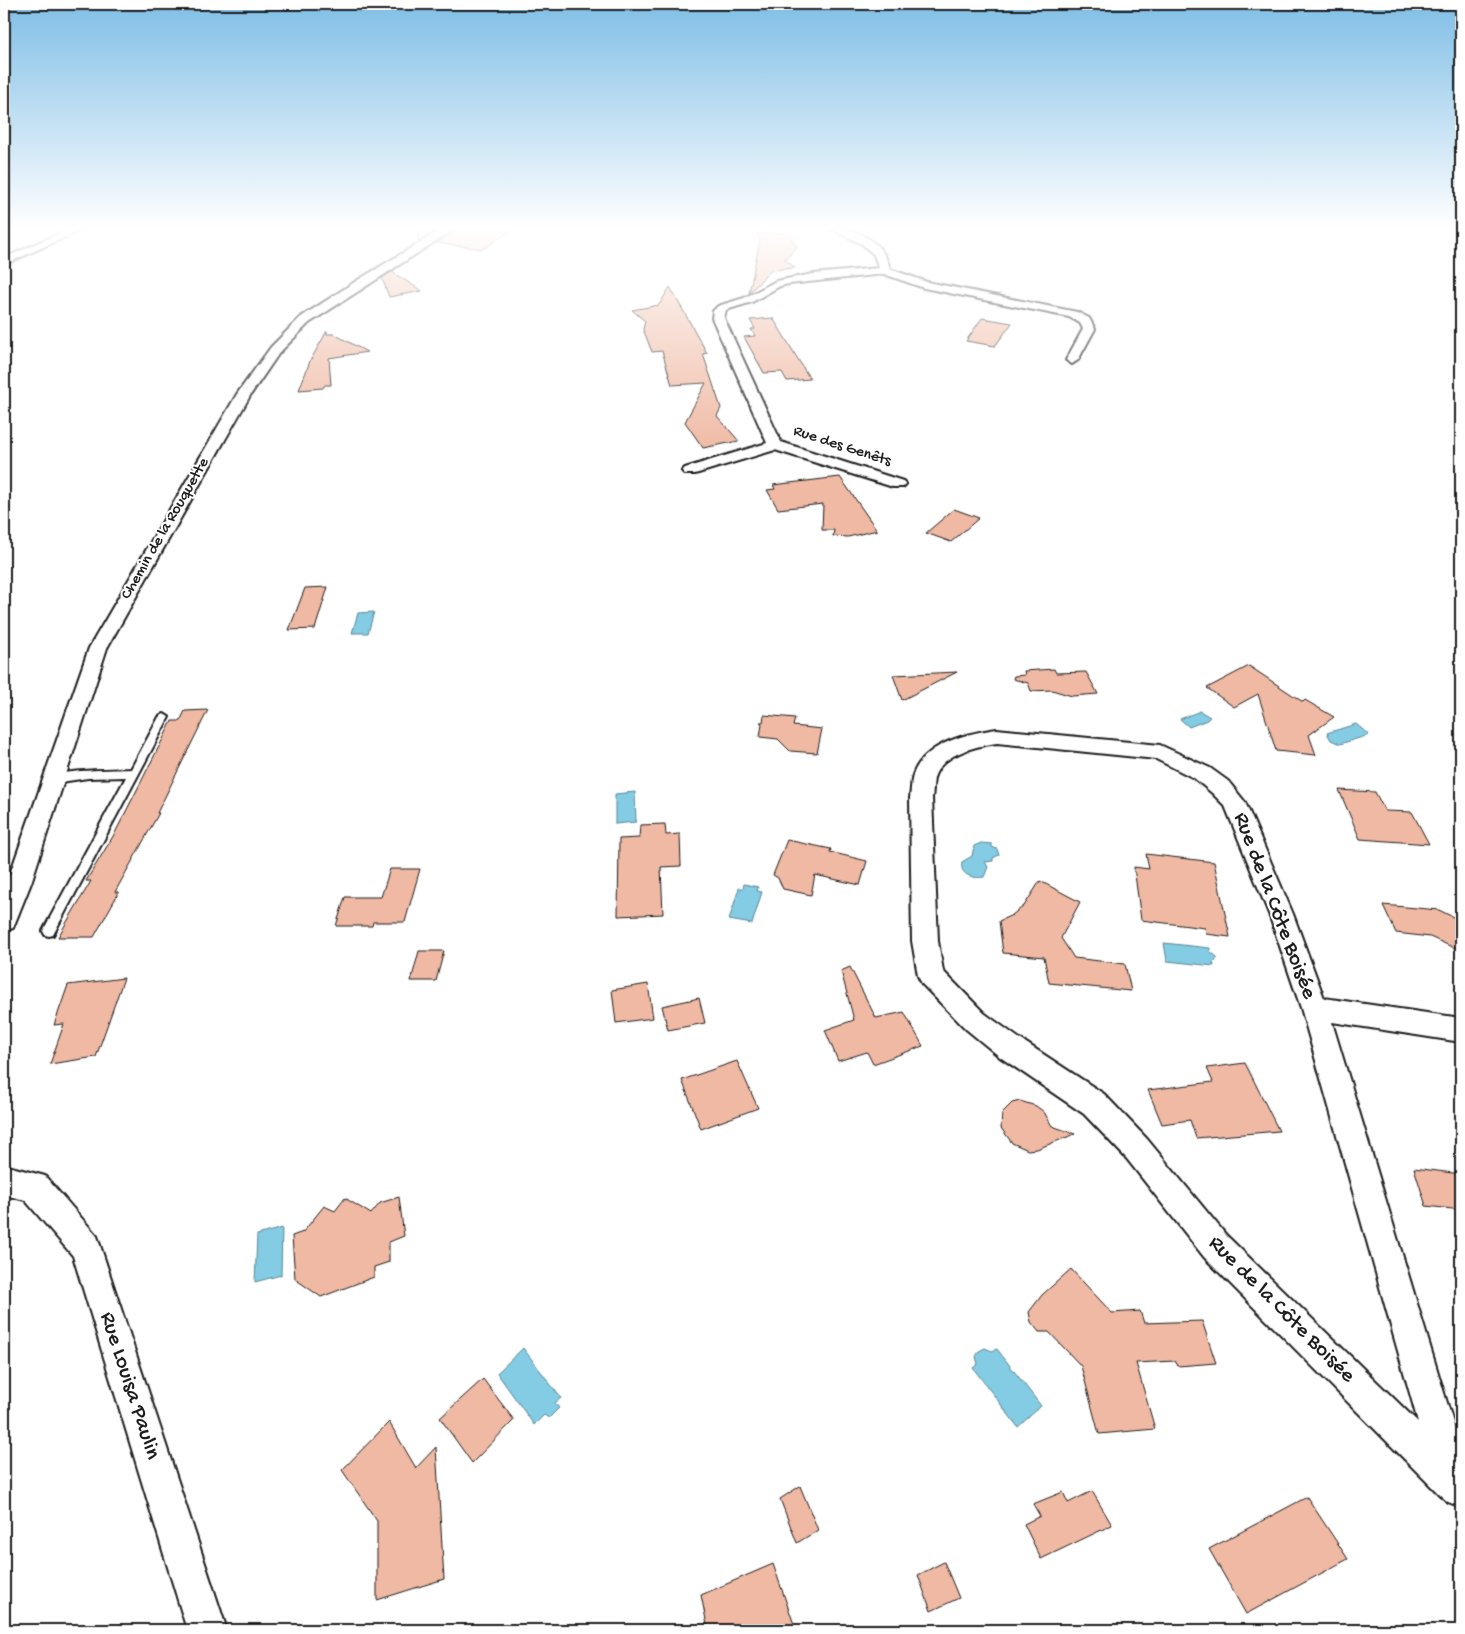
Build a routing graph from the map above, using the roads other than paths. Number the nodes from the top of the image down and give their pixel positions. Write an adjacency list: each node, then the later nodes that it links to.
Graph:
1 (330, 303): 10 (street, Chemin de la Rouquette)
2 (736, 303): 5 (street, Rue des Genêts)
3 (1019, 303): 4 (street)
4 (1072, 360)
5 (775, 445): 6 (street, Rue des Genêts); 7 (street, Rue des Genêts)
6 (690, 470)
7 (898, 484)
8 (164, 717): 9 (lane)
9 (134, 773): 10 (lane); 12 (lane)
10 (54, 779): 11 (street, Chemin de la Rouquette)
11 (4, 921)
12 (49, 931)
13 (1314, 1008): 14 (street); 16 (street, Rue de la Côte Boisée); 16 (street, Rue de la Côte Boisée)
14 (1461, 1030)
15 (4, 1180): 17 (street, Rue Louisa Paulin)
16 (1457, 1486)
17 (207, 1630)

